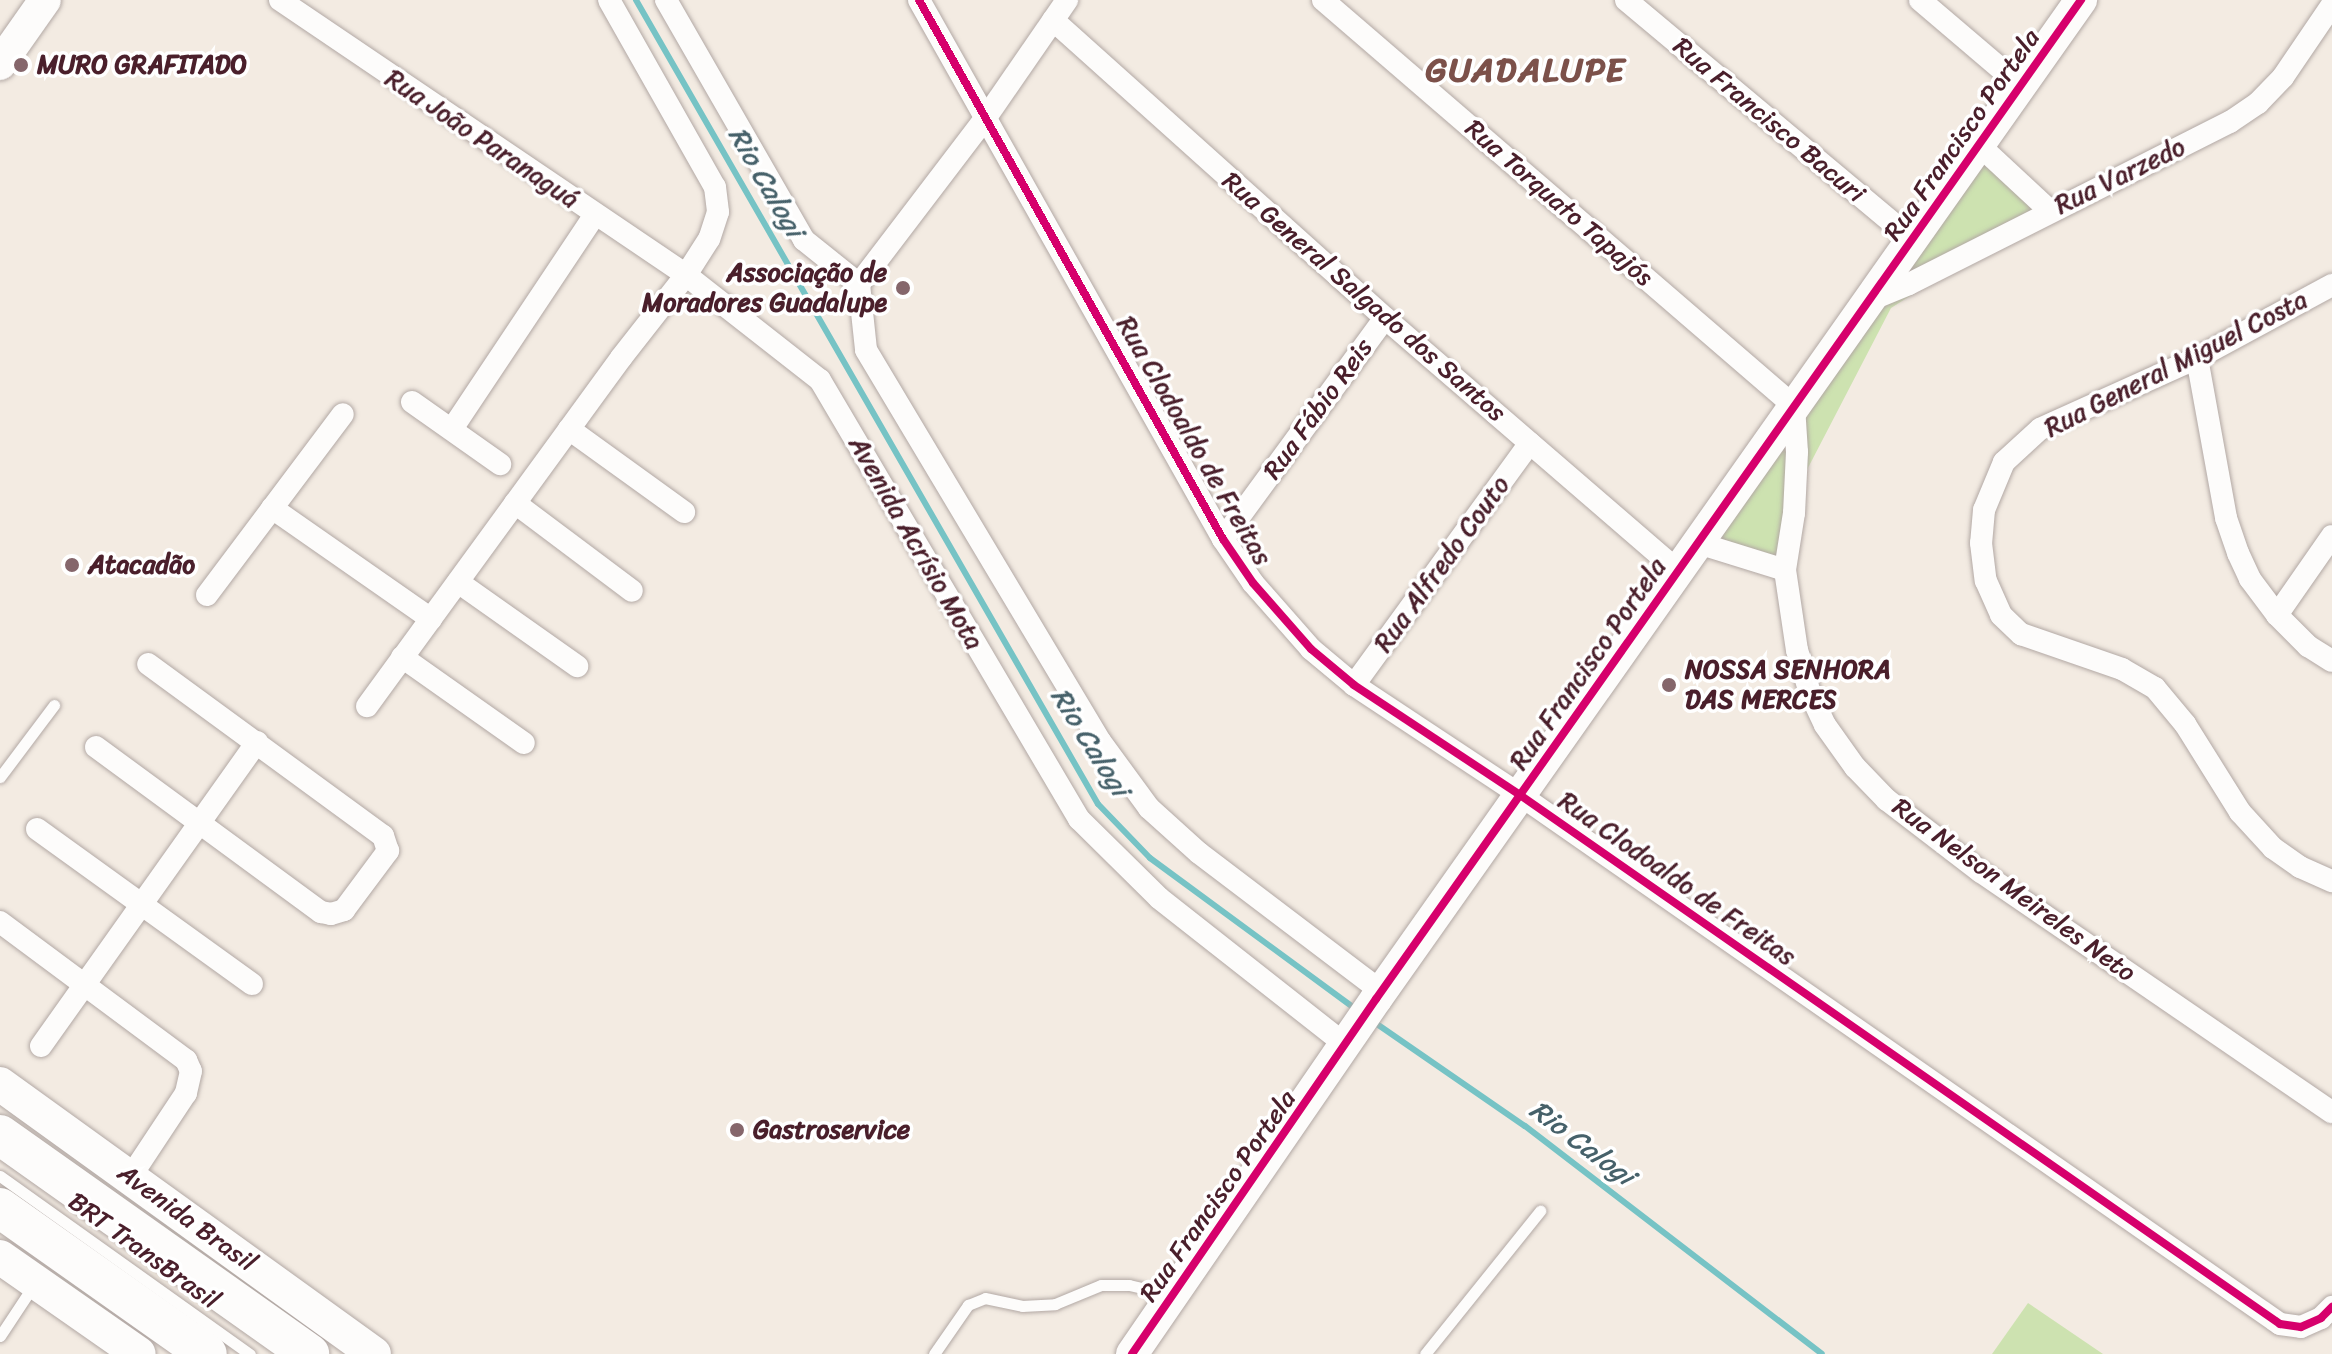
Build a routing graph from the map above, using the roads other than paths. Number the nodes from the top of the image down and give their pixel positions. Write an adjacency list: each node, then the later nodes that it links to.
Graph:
1 (45, 0): 13 (street)
2 (609, 0): 20 (street)
3 (666, 0): 21 (street)
4 (919, 0): 15 (street, Rua Clodoaldo de Freitas)
5 (1067, 0): 12 (street)
6 (1323, 0): 27 (street, Rua Torquato Tapajós)
7 (1626, 0): 19 (street, Rua Francisco Bacuri)
8 (1920, 0): 14 (street)
9 (2081, 0): 14 (street, Rua Francisco Portela)
10 (283, 1): 18 (street, Rua João Paranaguá)
11 (2332, 5): 17 (street, Rua Varzedo)
12 (1053, 20): 15 (street); 24 (street, Rua General Salgado dos Santos)
13 (3, 53)
14 (2021, 86): 16 (street, Rua Francisco Portela)
15 (987, 116): 21 (street); 37 (street, Rua Clodoaldo de Freitas)
16 (1979, 145): 17 (street); 19 (street, Rua Francisco Portela)
17 (2050, 211): 23 (street, Rua Varzedo)
18 (594, 216): 20 (street, Rua João Paranaguá); 29 (street)
19 (1912, 239): 23 (street, Rua Francisco Portela)
20 (686, 275): 30 (street); 66 (street, Avenida Acrísio Mota)
21 (859, 284): 65 (street)
22 (2332, 285): 25 (street, Rua General Miguel Costa)
23 (1869, 300): 27 (street, Rua Francisco Portela)
24 (1385, 318): 31 (street, Rua General Salgado dos Santos); 37 (street, Rua Fábio Reis)
25 (2197, 358): 44 (street); 60 (street, Rua General Miguel Costa)
26 (412, 402): 29 (street)
27 (1794, 406): 38 (street, Rua Francisco Portela); 39 (street, Rua Nelson Meireles Neto)
28 (343, 414): 34 (street)
29 (452, 429): 32 (street)
30 (569, 429): 33 (street); 35 (street)
31 (1530, 443): 40 (street, Rua General Salgado dos Santos); 50 (street, Rua Alfredo Couto)
32 (500, 464)
33 (515, 503): 41 (street); 42 (street)
34 (272, 508): 43 (street); 45 (street)
35 (684, 512)
36 (2332, 536): 44 (street)
37 (1223, 539): 50 (street, Rua Clodoaldo de Freitas)
38 (1698, 543): 39 (street); 40 (street, Rua Francisco Portela)
39 (1785, 570): 69 (street, Rua Nelson Meireles Neto)
40 (1678, 571): 57 (street, Rua Francisco Portela)
41 (458, 582): 45 (street); 49 (street)
42 (632, 591)
43 (207, 595)
44 (2277, 615): 47 (street)
45 (431, 619): 46 (street)
46 (402, 657): 52 (street); 54 (street)
47 (2332, 661)
48 (148, 664): 53 (street)
49 (577, 666)
50 (1354, 685): 57 (street, Rua Clodoaldo de Freitas)
51 (54, 705): 56 (lane)
52 (367, 706)
53 (257, 742): 58 (street); 58 (street)
54 (524, 743)
55 (96, 747): 58 (street)
56 (0, 777)
57 (1520, 795): 65 (street, Rua Francisco Portela); 79 (street, Rua Clodoaldo de Freitas)
58 (198, 823): 61 (street)
59 (37, 829): 61 (street)
60 (2332, 881)
61 (140, 904): 63 (street); 64 (street)
62 (0, 922): 63 (street)
63 (84, 982): 67 (street); 73 (street)
64 (252, 984)
65 (1379, 995): 66 (street, Rua Francisco Portela)
66 (1349, 1040): 78 (street, Rua Francisco Portela)
67 (41, 1046)
68 (0, 1084): 73 (main road, Avenida Brasil)
69 (2332, 1112)
70 (0, 1135): 85 (highway, Avenida Brasil)
71 (0, 1148): 84 (lane, BRT TransBrasil)
72 (0, 1176): 83 (lane, BRT TransBrasil)
73 (131, 1176): 86 (main road, Avenida Brasil)
74 (0, 1208): 82 (highway)
75 (1540, 1211): 89 (lane)
76 (0, 1257): 77 (main road)
77 (36, 1283): 80 (lane); 81 (main road)
78 (1173, 1295): 87 (lane); 88 (street, Rua Francisco Portela)
79 (2332, 1307)
80 (0, 1336)
81 (139, 1354)
82 (207, 1354)
83 (250, 1354)
84 (287, 1354)
85 (309, 1354)
86 (374, 1354)
87 (934, 1354)
88 (1132, 1354)
89 (1425, 1354)

